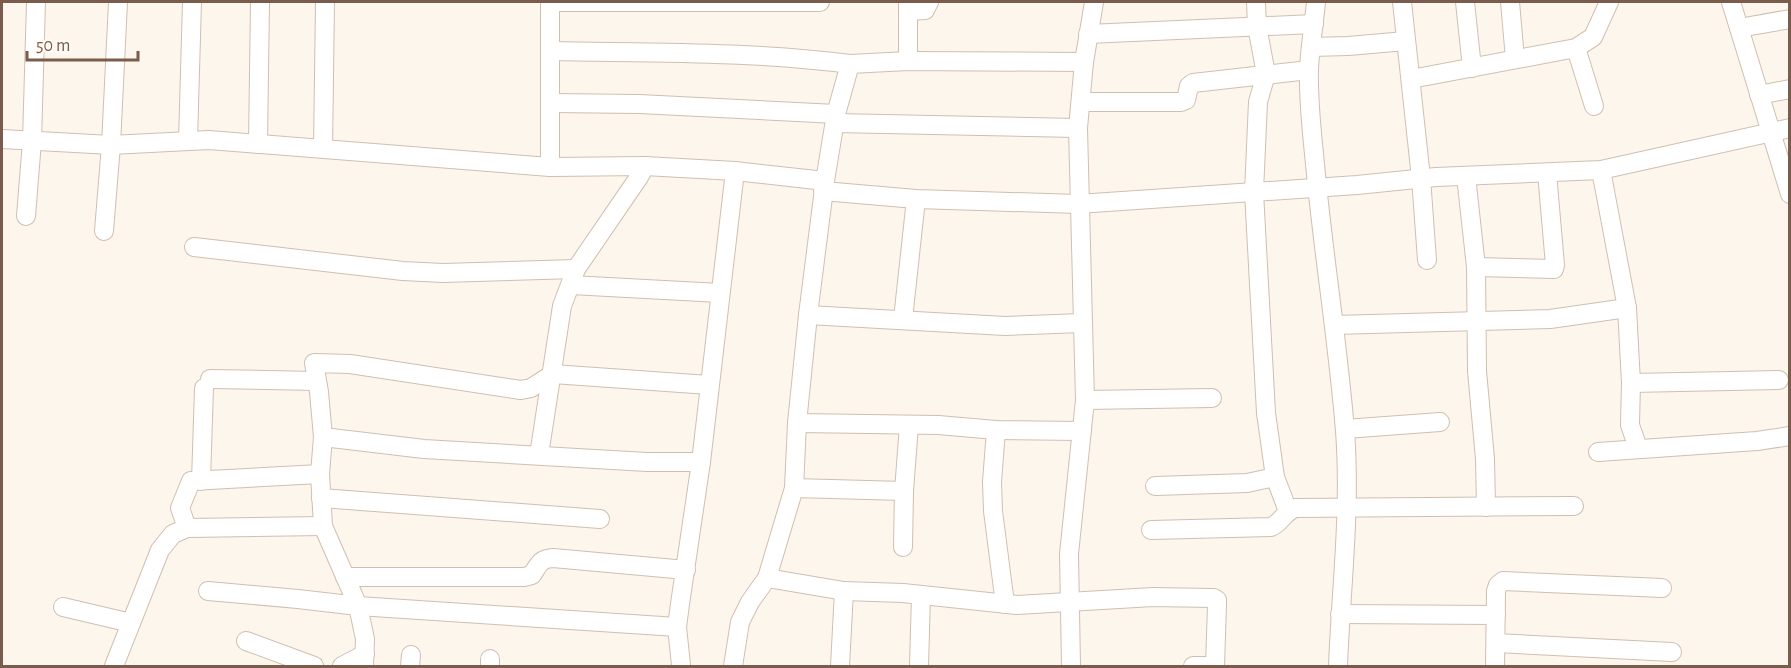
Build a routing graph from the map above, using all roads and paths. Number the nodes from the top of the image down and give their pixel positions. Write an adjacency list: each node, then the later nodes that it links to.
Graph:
1 (36, 2): 47 (street)
2 (118, 2): 50 (street)
3 (192, 2): 48 (street)
4 (260, 2): 49 (street)
5 (325, 2): 51 (street)
6 (550, 2): 7 (street); 28 (street)
7 (618, 2): 8 (street)
8 (820, 2)
9 (929, 2): 19 (street)
10 (1086, 2): 11 (street)
11 (1094, 2): 24 (street)
12 (1256, 2): 22 (street)
13 (1316, 2): 21 (street)
14 (1402, 2): 25 (street)
15 (1465, 2): 33 (street)
16 (1510, 2): 29 (street)
17 (1609, 2): 27 (street)
18 (1731, 2): 23 (street)
19 (908, 6): 30 (street)
20 (1790, 19): 23 (street)
21 (1314, 24): 22 (street); 26 (street)
22 (1257, 26): 24 (street); 35 (street)
23 (1739, 28): 38 (street)
24 (1088, 34): 31 (street)
25 (1406, 41): 26 (street); 36 (street)
26 (1311, 47): 34 (street)
27 (1576, 48): 29 (street); 41 (street)
28 (550, 51): 32 (street); 40 (street)
29 (1515, 59): 33 (street)
30 (908, 61): 31 (street); 32 (street)
31 (1084, 62): 39 (street)
32 (850, 64): 42 (street)
33 (1472, 68): 36 (street)
34 (1309, 70): 35 (street); 61 (street)
35 (1266, 74): 39 (street); 62 (street)
36 (1411, 79): 59 (street)
37 (1790, 89): 38 (street)
38 (1760, 95): 45 (street)
39 (1081, 102): 43 (street)
40 (551, 103): 42 (street); 53 (street)
41 (1594, 106)
42 (836, 119): 43 (street); 60 (street)
43 (1078, 128): 65 (street)
44 (1790, 128): 45 (street)
45 (1771, 132): 54 (street); 57 (street)
46 (2, 139): 47 (street)
47 (32, 141): 50 (street); 66 (street)
48 (188, 141): 49 (street); 50 (street)
49 (258, 144): 51 (street)
50 (111, 145): 67 (street)
51 (323, 149): 53 (street)
52 (645, 166): 53 (street); 55 (street); 71 (street)
53 (550, 167)
54 (1601, 170): 56 (street); 73 (street)
55 (735, 171): 60 (street); 72 (street)
56 (1547, 173): 58 (street); 70 (street)
57 (1786, 175): 63 (street)
58 (1466, 176): 59 (street); 70 (street)
59 (1421, 178): 61 (street); 69 (street)
60 (824, 186): 64 (street); 74 (street)
61 (1317, 188): 62 (street); 78 (street)
62 (1254, 192): 65 (street); 99 (street)
63 (1790, 194)
64 (916, 199): 65 (street); 75 (street)
65 (1078, 204): 77 (street)
66 (26, 216)
67 (104, 231)
68 (194, 247): 71 (street)
69 (1427, 260)
70 (1476, 267): 76 (street)
71 (573, 277): 72 (street); 79 (street)
72 (720, 293): 83 (street)
73 (1628, 308): 76 (street); 82 (street)
74 (808, 315): 75 (street); 87 (street)
75 (903, 319): 77 (street)
76 (1475, 321): 78 (street); 106 (street)
77 (1082, 323): 85 (street)
78 (1334, 325): 89 (street)
79 (553, 374): 81 (street); 83 (street); 96 (street)
80 (1779, 380): 82 (street)
81 (317, 381): 93 (street); 100 (street)
82 (1631, 383): 94 (street)
83 (709, 385): 97 (street)
84 (1212, 398): 85 (street)
85 (1085, 400): 91 (street)
86 (1440, 422): 89 (street)
87 (797, 423): 88 (street); 102 (street)
88 (909, 425): 90 (street); 103 (street)
89 (1345, 429): 107 (street)
90 (996, 430): 91 (street); 122 (street)
91 (1082, 431): 121 (street)
92 (1790, 435): 94 (street)
93 (322, 437): 96 (street); 98 (street)
94 (1638, 448): 95 (street)
95 (1598, 452)
96 (539, 455): 97 (street)
97 (701, 462): 114 (street)
98 (320, 474): 100 (street); 104 (street)
99 (1275, 477): 101 (street); 108 (street)
100 (201, 481): 111 (street)
101 (1155, 486)
102 (794, 488): 103 (street); 116 (street)
103 (904, 491): 113 (street)
104 (321, 498): 109 (street); 110 (street)
105 (1574, 506): 106 (street)
106 (1486, 507): 107 (street)
107 (1348, 508): 108 (street); 125 (street)
108 (1287, 511): 112 (street)
109 (600, 519)
110 (323, 526): 111 (street); 115 (street)
111 (187, 528): 127 (street)
112 (1151, 530)
113 (903, 547)
114 (686, 570): 115 (street); 128 (street)
115 (345, 577): 123 (street)
116 (767, 578): 119 (street); 137 (street)
117 (1662, 588): 126 (street)
118 (208, 591): 123 (street)
119 (844, 591): 120 (street); 138 (street)
120 (921, 595): 122 (street); 139 (street)
121 (1070, 602): 122 (street); 140 (street); 142 (street)
122 (1005, 604)
123 (358, 606): 128 (street); 132 (street)
124 (63, 607): 127 (street)
125 (1340, 614): 126 (street); 143 (street)
126 (1496, 615): 130 (street)
127 (131, 623): 134 (street)
128 (677, 627): 133 (street)
129 (246, 641): 135 (street)
130 (1496, 643): 131 (street); 144 (street)
131 (1672, 652)
132 (365, 660): 136 (street)
133 (681, 665)
134 (114, 666)
135 (314, 666)
136 (342, 666)
137 (733, 666)
138 (840, 666)
139 (919, 666)
140 (1071, 666)
141 (1193, 666): 142 (street)
142 (1215, 666)
143 (1338, 666)
144 (1496, 666)

